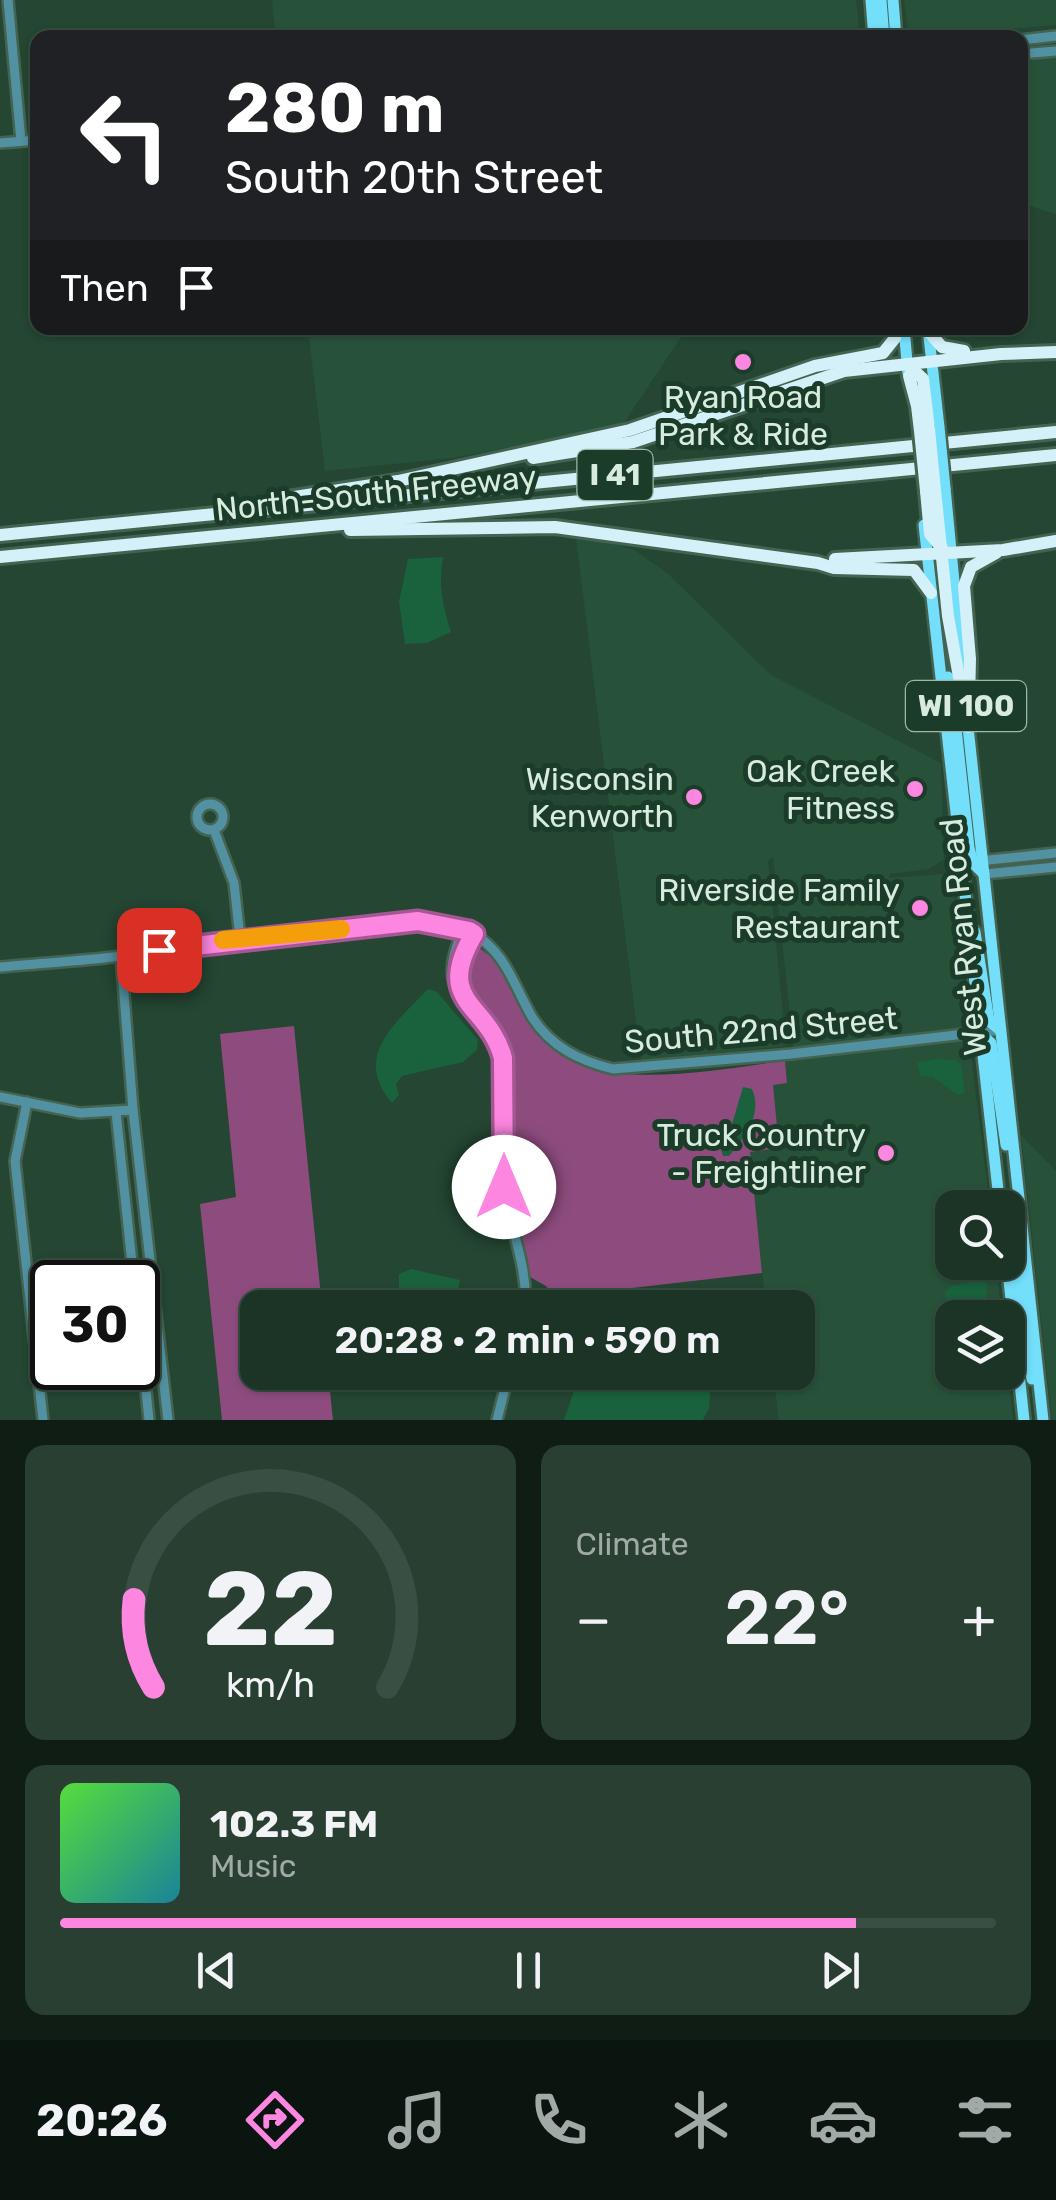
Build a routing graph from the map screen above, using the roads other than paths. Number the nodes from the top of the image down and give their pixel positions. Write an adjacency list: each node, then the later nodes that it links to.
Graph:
1 (8, 0): 13 (street)
2 (871, 0): 5 (main road)
3 (881, 0): 6 (main road)
4 (892, 0): 7 (main road)
5 (873, 30)
6 (883, 30)
7 (895, 30)
8 (1056, 36): 9 (street)
9 (1028, 39)
10 (1056, 51): 11 (street)
11 (1028, 53)
12 (30, 140): 13 (street)
13 (21, 141): 14 (street)
14 (0, 143)
15 (895, 335): 25 (highway)
16 (905, 335): 21 (main road)
17 (929, 335): 20 (main road)
18 (933, 335): 19 (highway)
19 (1051, 352): 20 (highway)
20 (932, 361): 21 (highway); 22 (main road)
21 (908, 370): 22 (highway); 25 (highway)
22 (925, 430): 31 (highway, bridge)
23 (1056, 432): 26 (highway, North-South Freeway / I 41)
24 (1056, 454): 27 (highway, North-South Freeway / I 41)
25 (491, 462): 26 (highway)
26 (173, 518): 28 (highway, North-South Freeway / I 41)
27 (297, 528): 32 (highway, North-South Freeway / I 41); 33 (highway)
28 (0, 535)
29 (1056, 540): 30 (highway)
30 (1004, 550): 31 (highway); 35 (highway)
31 (940, 552): 33 (highway); 34 (main road, West Ryan Road / WI 100); 35 (highway)
32 (0, 557)
33 (818, 562): 34 (highway)
34 (931, 593): 38 (main road, West Ryan Road / WI 100)
35 (968, 728): 38 (main road, West Ryan Road / WI 100)
36 (214, 830): 43 (street)
37 (1056, 853): 38 (street)
38 (972, 864): 40 (main road); 41 (main road, West Ryan Road / WI 100)
39 (1056, 867): 40 (street)
40 (984, 874): 46 (main road, West Ryan Road)
41 (966, 904): 46 (main road); 47 (main road, West Ryan Road / WI 100)
42 (469, 931): 43 (street); 47 (street, South 22nd Street); 59 (street)
43 (240, 938): 44 (street)
44 (121, 956): 45 (street); 50 (street)
45 (0, 967)
46 (1000, 1030): 47 (street, South 22nd Street); 52 (main road, West Ryan Road)
47 (980, 1033): 52 (main road); 53 (main road, West Ryan Road / WI 100)
48 (0, 1097): 49 (street)
49 (28, 1102): 51 (street); 63 (street)
50 (133, 1110): 51 (street); 65 (street)
51 (116, 1112): 56 (street)
52 (1016, 1177): 54 (main road, West Ryan Road)
53 (1000, 1190)
54 (1017, 1190)
55 (1025, 1259): 62 (main road, West Ryan Road)
56 (132, 1260)
57 (1009, 1280): 67 (main road)
58 (1018, 1280): 62 (main road)
59 (524, 1290)
60 (146, 1390): 64 (street)
61 (504, 1390): 66 (street)
62 (1043, 1413)
63 (43, 1420)
64 (149, 1420)
65 (168, 1420)
66 (497, 1420)
67 (1027, 1420)

